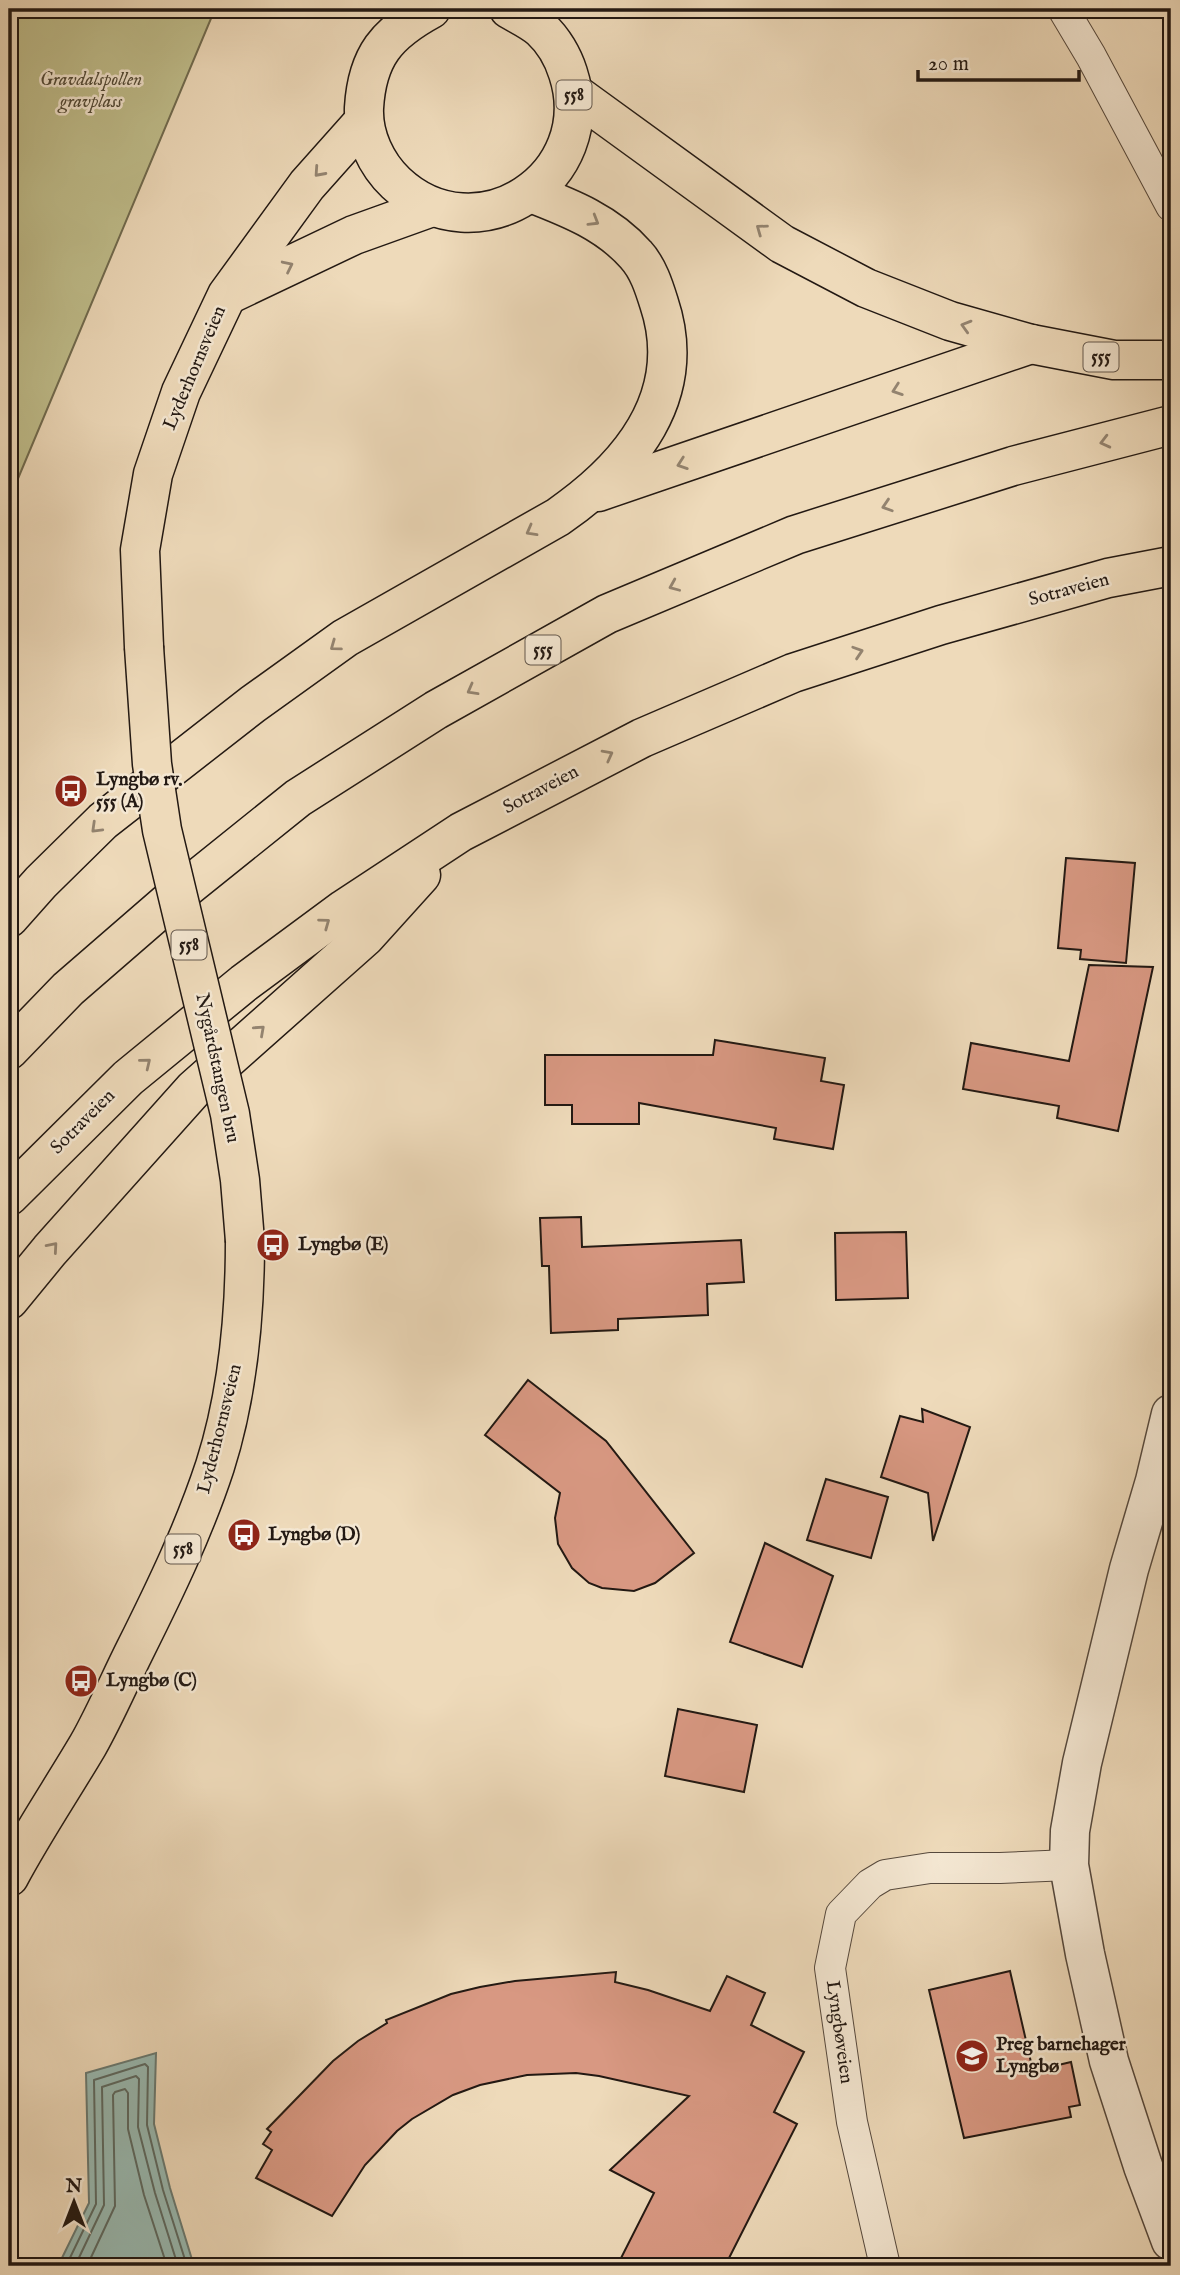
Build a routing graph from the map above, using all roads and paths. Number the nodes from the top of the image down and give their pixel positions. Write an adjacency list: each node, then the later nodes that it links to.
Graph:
1 (381, 9): 5 (main road, 558)
2 (431, 9): 5 (main road, 558)
3 (509, 9): 6 (main road, 558)
4 (1063, 9): 9 (lane)
5 (379, 51): 7 (main road, 558)
6 (574, 93): 8 (main road, 558); 12 (main road, 555, one-way to 6)
7 (364, 121): 10 (main road, 558); 11 (main road, Lyderhornsveien / 558, one-way to 11)
8 (531, 194): 10 (main road, 558); 15 (main road, 555, one-way to 15)
9 (1171, 206)
10 (432, 207): 11 (main road, Lyderhornsveien / 558, one-way to 10)
11 (227, 295): 17 (main road, Lyderhornsveien / 558)
12 (1031, 344): 13 (main road, 555); 15 (main road, 555, one-way to 15)
13 (1171, 360)
14 (1171, 425): 20 (main road, 555, one-way to 20)
15 (589, 495): 19 (main road, 555, one-way to 19)
16 (1171, 566): 18 (main road, Sotraveien, one-way to 16)
17 (144, 647): 22 (main road, Nygårdstangen bru / 558, bridge)
18 (461, 832): 21 (main road, Sotraveien, one-way to 18); 23 (main road, one-way to 18)
19 (9, 918)
20 (9, 1050)
21 (9, 1196)
22 (245, 1241): 25 (main road, Lyderhornsveien / 558)
23 (9, 1300)
24 (1171, 1414): 27 (street)
25 (35, 1829): 26 (main road, Lyderhornsveien / 558); 28 (main road, Lyderhornsveien / 558)
26 (9, 1859)
27 (1069, 1865): 29 (street); 30 (lane, Lyngbøveien)
28 (9, 1877)
29 (1171, 2241)
30 (885, 2266)

